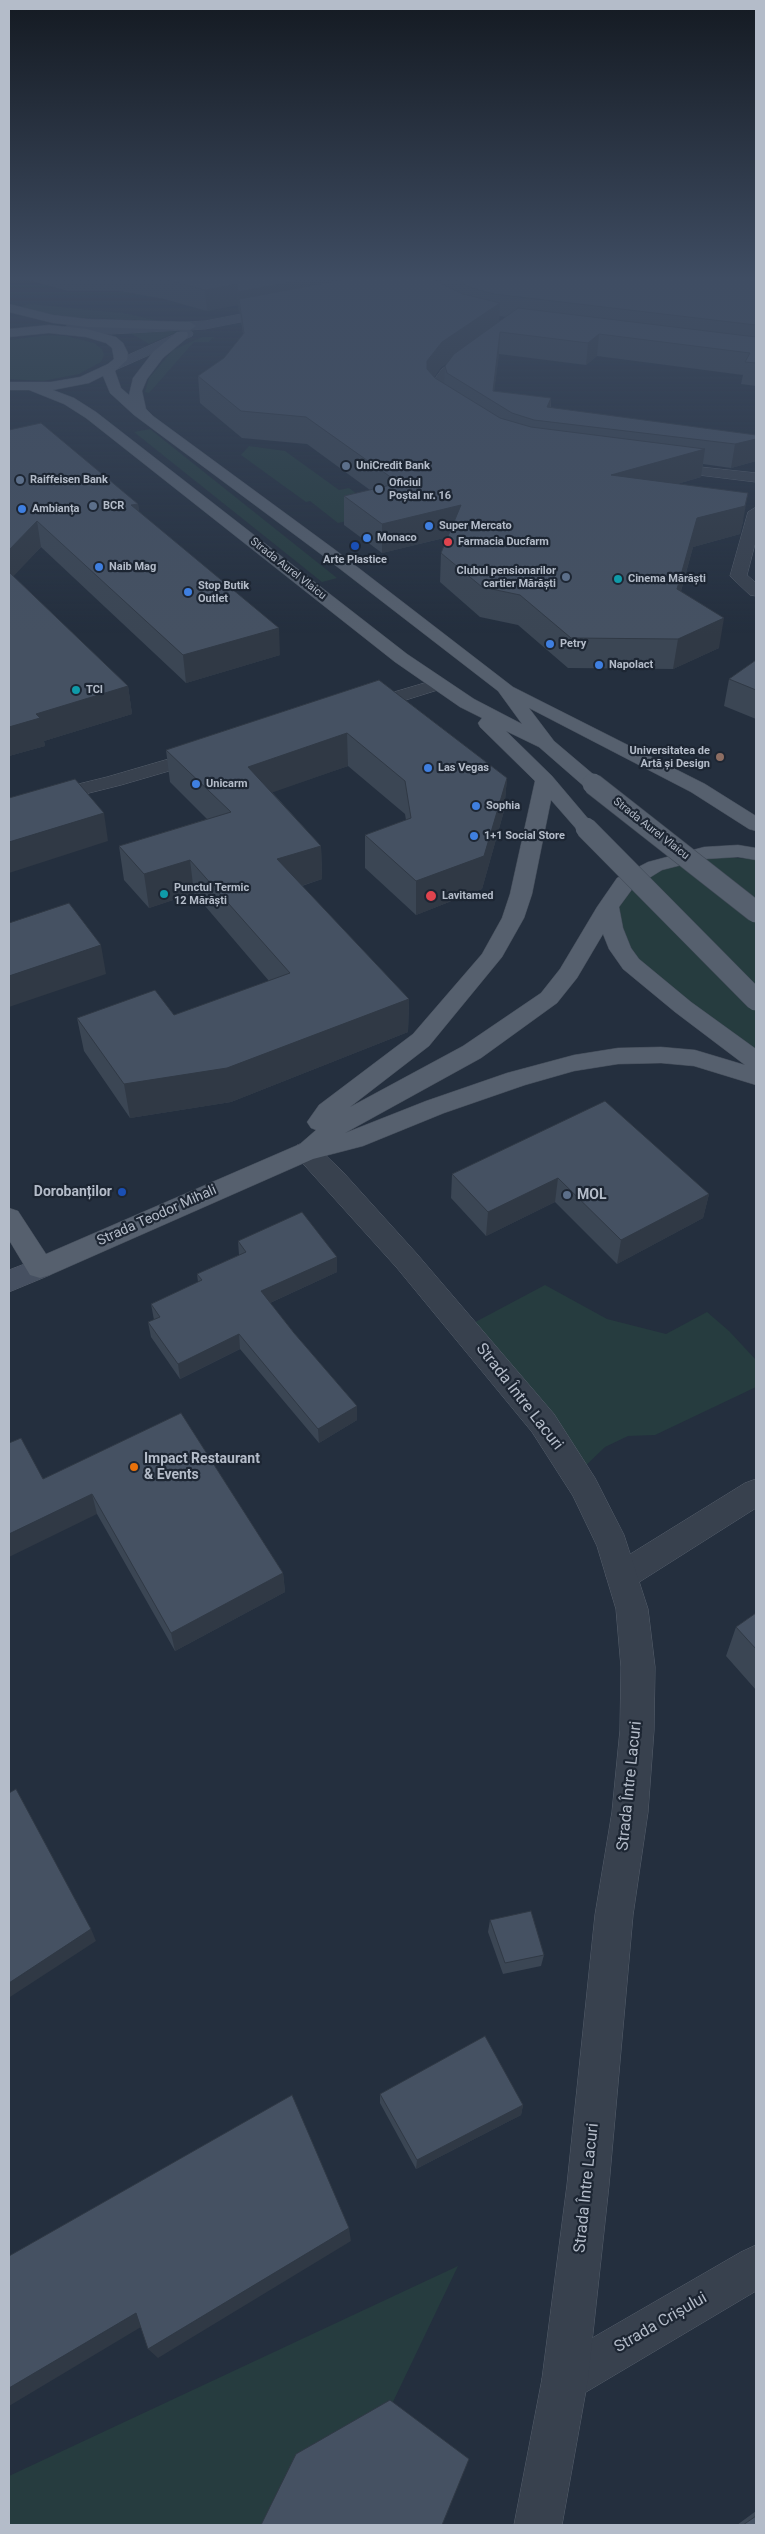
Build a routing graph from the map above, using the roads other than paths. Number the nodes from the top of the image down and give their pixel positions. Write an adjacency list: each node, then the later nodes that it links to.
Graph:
1 (59, 397): 11 (main road, Strada Aurel Vlaicu)
2 (123, 397): 5 (main road, Strada Aurel Vlaicu)
3 (137, 397): 5 (main road)
4 (438, 397): 6 (street)
5 (140, 412): 12 (main road, Strada Aurel Vlaicu)
6 (464, 415)
7 (649, 465): 8 (street)
8 (756, 478)
9 (756, 512): 10 (street)
10 (756, 591)
11 (438, 684): 13 (main road, Strada Aurel Vlaicu); 14 (street)
12 (504, 687): 15 (main road, Strada Aurel Vlaicu); 19 (main road)
13 (467, 703): 15 (main road, Strada Aurel Vlaicu); 17 (main road)
14 (347, 712)
15 (547, 745): 22 (main road, Strada Aurel Vlaicu, bridge)
16 (225, 748): 18 (street)
17 (545, 780): 23 (main road, bridge); 26 (main road)
18 (9, 808)
19 (756, 825)
20 (756, 854): 21 (main road)
21 (608, 907): 24 (main road); 26 (main road)
22 (756, 912)
23 (756, 1000)
24 (756, 1061)
25 (756, 1077): 26 (main road)
26 (299, 1154): 28 (main road, Strada Teodor Mihali); 31 (street, Strada Între Lacuri)
27 (9, 1218): 28 (main road)
28 (40, 1268): 29 (main road, Strada Teodor Mihali)
29 (9, 1282)
30 (756, 1492): 31 (street)
31 (622, 1576): 33 (street, Strada Între Lacuri)
32 (756, 2266): 33 (street, Strada Crișului)
33 (565, 2379): 34 (street, Strada Între Lacuri)
34 (538, 2525)

